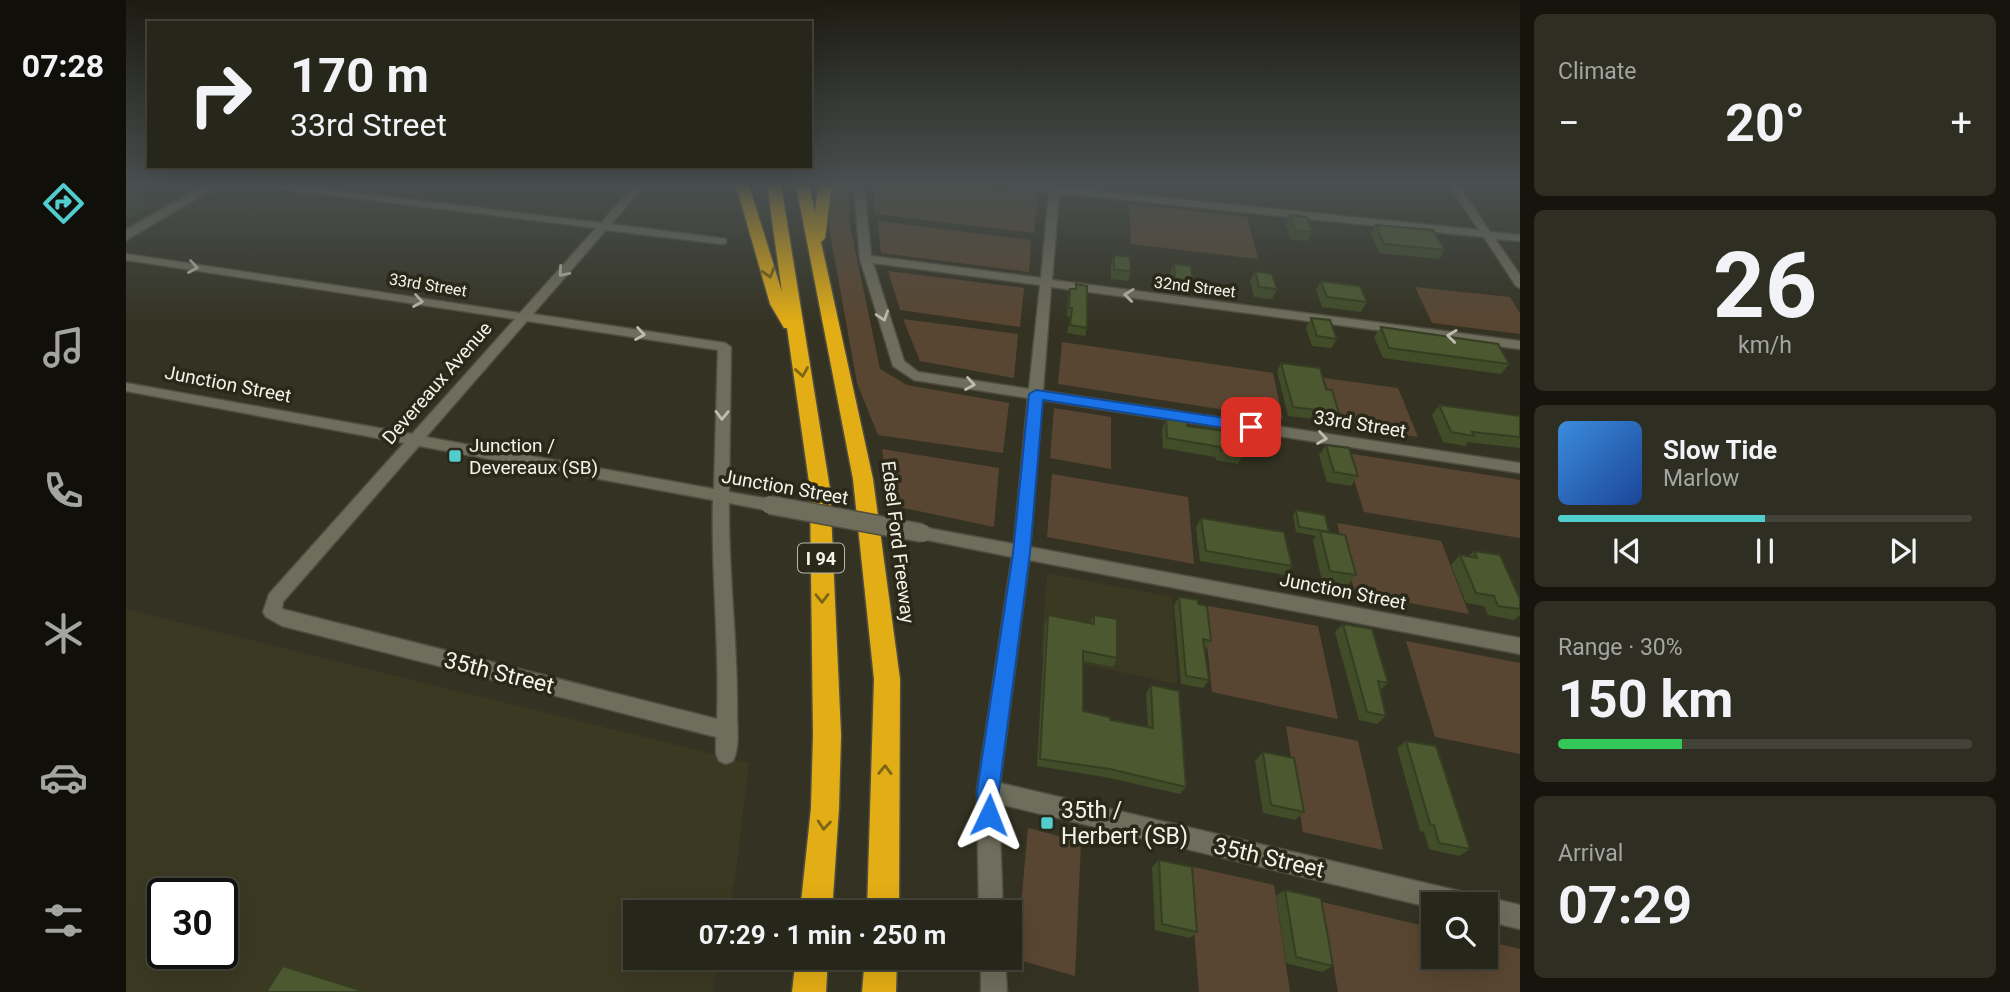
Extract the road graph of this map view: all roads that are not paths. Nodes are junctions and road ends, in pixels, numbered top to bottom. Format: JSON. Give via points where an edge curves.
{"nodes":[{"id":1,"x":599,"y":231,"type":"edge"},
{"id":2,"x":639,"y":231,"type":"edge"},
{"id":3,"x":756,"y":231,"type":"edge"},
{"id":4,"x":781,"y":231,"type":"edge"},
{"id":5,"x":812,"y":231,"type":"edge"},
{"id":6,"x":819,"y":231,"type":"edge"},
{"id":7,"x":863,"y":231,"type":"edge"},
{"id":8,"x":1051,"y":231,"type":"edge"},
{"id":9,"x":1455,"y":231,"type":"edge"},
{"id":10,"x":1486,"y":231,"type":"edge"},
{"id":11,"x":1488,"y":235,"type":"junction"},
{"id":12,"x":1520,"y":238,"type":"edge"},
{"id":13,"x":722,"y":241,"type":"dead end"},
{"id":14,"x":816,"y":251,"type":"junction"},
{"id":15,"x":126,"y":257,"type":"edge"},
{"id":16,"x":866,"y":259,"type":"junction"},
{"id":17,"x":1046,"y":284,"type":"junction"},
{"id":18,"x":1520,"y":284,"type":"edge"},
{"id":19,"x":524,"y":317,"type":"junction"},
{"id":20,"x":796,"y":334,"type":"junction"},
{"id":21,"x":1520,"y":345,"type":"edge"},
{"id":22,"x":126,"y":387,"type":"edge"},
{"id":23,"x":1036,"y":394,"type":"junction"},
{"id":24,"x":414,"y":440,"type":"junction"},
{"id":25,"x":1520,"y":468,"type":"edge"},
{"id":26,"x":722,"y":498,"type":"junction"},
{"id":27,"x":1021,"y":553,"type":"junction"},
{"id":28,"x":272,"y":612,"type":"joint"},
{"id":29,"x":1520,"y":646,"type":"edge"},
{"id":30,"x":728,"y":731,"type":"junction"},
{"id":31,"x":726,"y":754,"type":"dead end"},
{"id":32,"x":988,"y":791,"type":"junction"},
{"id":33,"x":1421,"y":894,"type":"edge"},
{"id":34,"x":817,"y":900,"type":"edge"},
{"id":35,"x":883,"y":900,"type":"edge"},
{"id":36,"x":991,"y":900,"type":"edge"},
{"id":37,"x":1498,"y":912,"type":"edge"},
{"id":38,"x":1520,"y":917,"type":"edge"},
{"id":39,"x":811,"y":970,"type":"edge"},
{"id":40,"x":880,"y":970,"type":"edge"},
{"id":41,"x":993,"y":970,"type":"edge"},
{"id":42,"x":809,"y":992,"type":"edge"},
{"id":43,"x":879,"y":992,"type":"edge"},
{"id":44,"x":993,"y":992,"type":"edge"}],
"edges":[{"from":1,"to":19,"type":"street","name":"Devereaux Avenue","one_way":true},
{"from":2,"to":13,"type":"street"},
{"from":3,"to":20,"type":"highway","one_way":true,"via":[[778,304]]},
{"from":4,"to":20,"type":"highway","number":"I 94"},
{"from":5,"to":14,"type":"highway","name":"Edsel Ford Freeway","number":"I 94"},
{"from":6,"to":14,"type":"highway"},
{"from":7,"to":16,"type":"street"},
{"from":8,"to":17,"type":"street"},
{"from":9,"to":11,"type":"street"},
{"from":10,"to":11,"type":"street"},
{"from":11,"to":12,"type":"street"},
{"from":11,"to":18,"type":"street"},
{"from":35,"to":14,"type":"highway","name":"Edsel Ford Freeway","number":"I 94","one_way":true,"via":[[887,679],[863,479]]},
{"from":15,"to":19,"type":"street","name":"33rd Street","one_way":true},
{"from":16,"to":17,"type":"street","name":"32nd Street"},
{"from":16,"to":23,"type":"street","name":"33rd Street","one_way":true,"via":[[898,363],[905,371]]},
{"from":21,"to":17,"type":"street","name":"32nd Street","one_way":true},
{"from":17,"to":23,"type":"street"},
{"from":19,"to":24,"type":"street","name":"Devereaux Avenue"},
{"from":19,"to":26,"type":"street","name":"33rd Street","one_way":true,"via":[[725,347]]},
{"from":20,"to":34,"type":"highway","number":"I 94","one_way":true,"via":[[820,489],[827,735]]},
{"from":22,"to":24,"type":"street","name":"Junction Street"},
{"from":23,"to":25,"type":"street","name":"33rd Street","one_way":true},
{"from":23,"to":27,"type":"street"},
{"from":24,"to":26,"type":"street","name":"Junction Street"},
{"from":24,"to":28,"type":"street","name":"Devereaux Avenue","via":[[275,599]]},
{"from":26,"to":27,"type":"street","name":"Junction Street","bridge":true},
{"from":26,"to":30,"type":"street"},
{"from":27,"to":29,"type":"street","name":"Junction Street"},
{"from":27,"to":32,"type":"street"},
{"from":28,"to":30,"type":"street","name":"35th Street"},
{"from":30,"to":31,"type":"street"},
{"from":32,"to":33,"type":"street","name":"35th Street"},
{"from":32,"to":36,"type":"street"},
{"from":37,"to":38,"type":"street"},
{"from":39,"to":42,"type":"highway"},
{"from":40,"to":43,"type":"highway"},
{"from":41,"to":44,"type":"street"}]}
